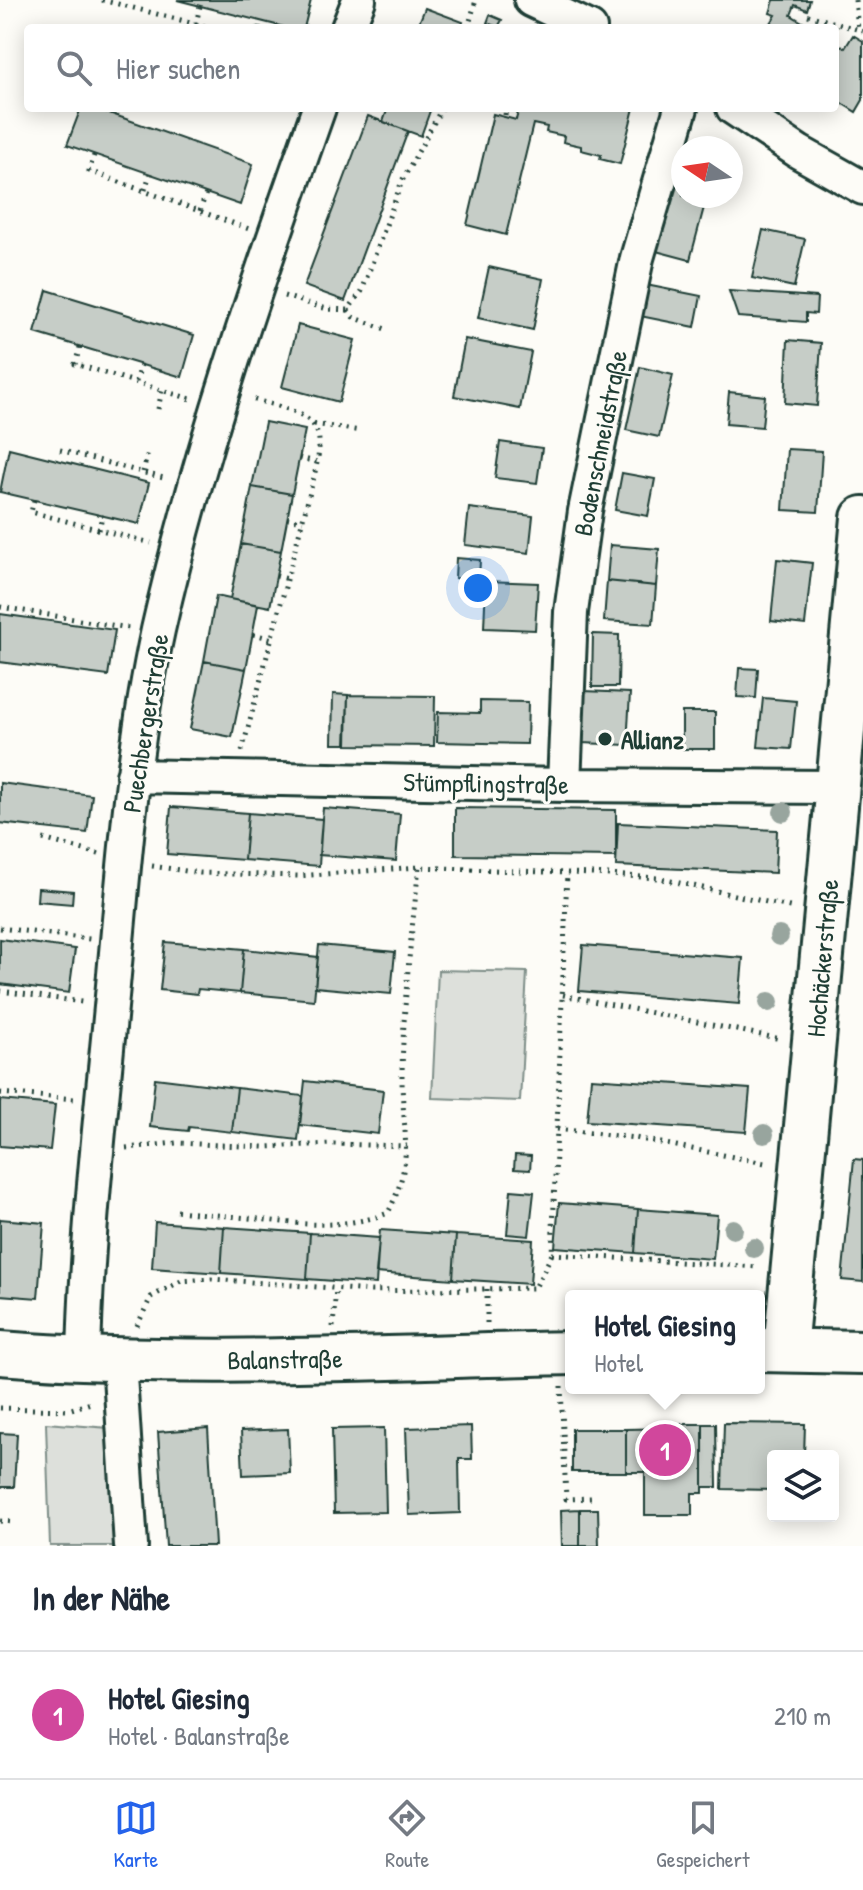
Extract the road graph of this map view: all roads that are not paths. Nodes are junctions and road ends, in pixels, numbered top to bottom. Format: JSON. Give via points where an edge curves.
{"nodes":[{"id":1,"x":359,"y":0,"type":"edge"},
{"id":2,"x":531,"y":0,"type":"edge"},
{"id":3,"x":350,"y":24,"type":"edge"},
{"id":4,"x":582,"y":24,"type":"edge"},
{"id":5,"x":318,"y":112,"type":"edge"},
{"id":6,"x":680,"y":112,"type":"edge"},
{"id":7,"x":739,"y":112,"type":"edge"},
{"id":8,"x":863,"y":188,"type":"edge"},
{"id":9,"x":863,"y":518,"type":"edge"},
{"id":10,"x":133,"y":776,"type":"junction"},
{"id":11,"x":564,"y":785,"type":"junction"},
{"id":12,"x":838,"y":787,"type":"junction"},
{"id":13,"x":772,"y":1350,"type":"edge"},
{"id":14,"x":863,"y":1352,"type":"edge"},
{"id":15,"x":0,"y":1353,"type":"edge"},
{"id":16,"x":115,"y":1361,"type":"junction"},
{"id":17,"x":565,"y":1368,"type":"edge"},
{"id":18,"x":131,"y":1546,"type":"edge"}],
"edges":[{"from":1,"to":3,"type":"street"},
{"from":2,"to":4,"type":"street"},
{"from":5,"to":10,"type":"street","name":"Puechbergerstraße","via":[[196,487],[158,633]]},
{"from":6,"to":11,"type":"street","name":"Bodenschneidstraße","via":[[637,258],[585,511],[571,612]]},
{"from":7,"to":8,"type":"street"},
{"from":9,"to":12,"type":"street","name":"Hochäckerstraße"},
{"from":10,"to":11,"type":"street","name":"Stümpflingstraße"},
{"from":10,"to":16,"type":"street","name":"Puechbergerstraße","via":[[97,1150]]},
{"from":11,"to":12,"type":"street","name":"Stümpflingstraße"},
{"from":12,"to":13,"type":"street","name":"Hochäckerstraße","via":[[802,1171]]},
{"from":13,"to":14,"type":"street"},
{"from":15,"to":16,"type":"street","name":"Balanstraße"},
{"from":16,"to":17,"type":"street","name":"Balanstraße"},
{"from":16,"to":18,"type":"street","name":"Puechbergerstraße"}]}
